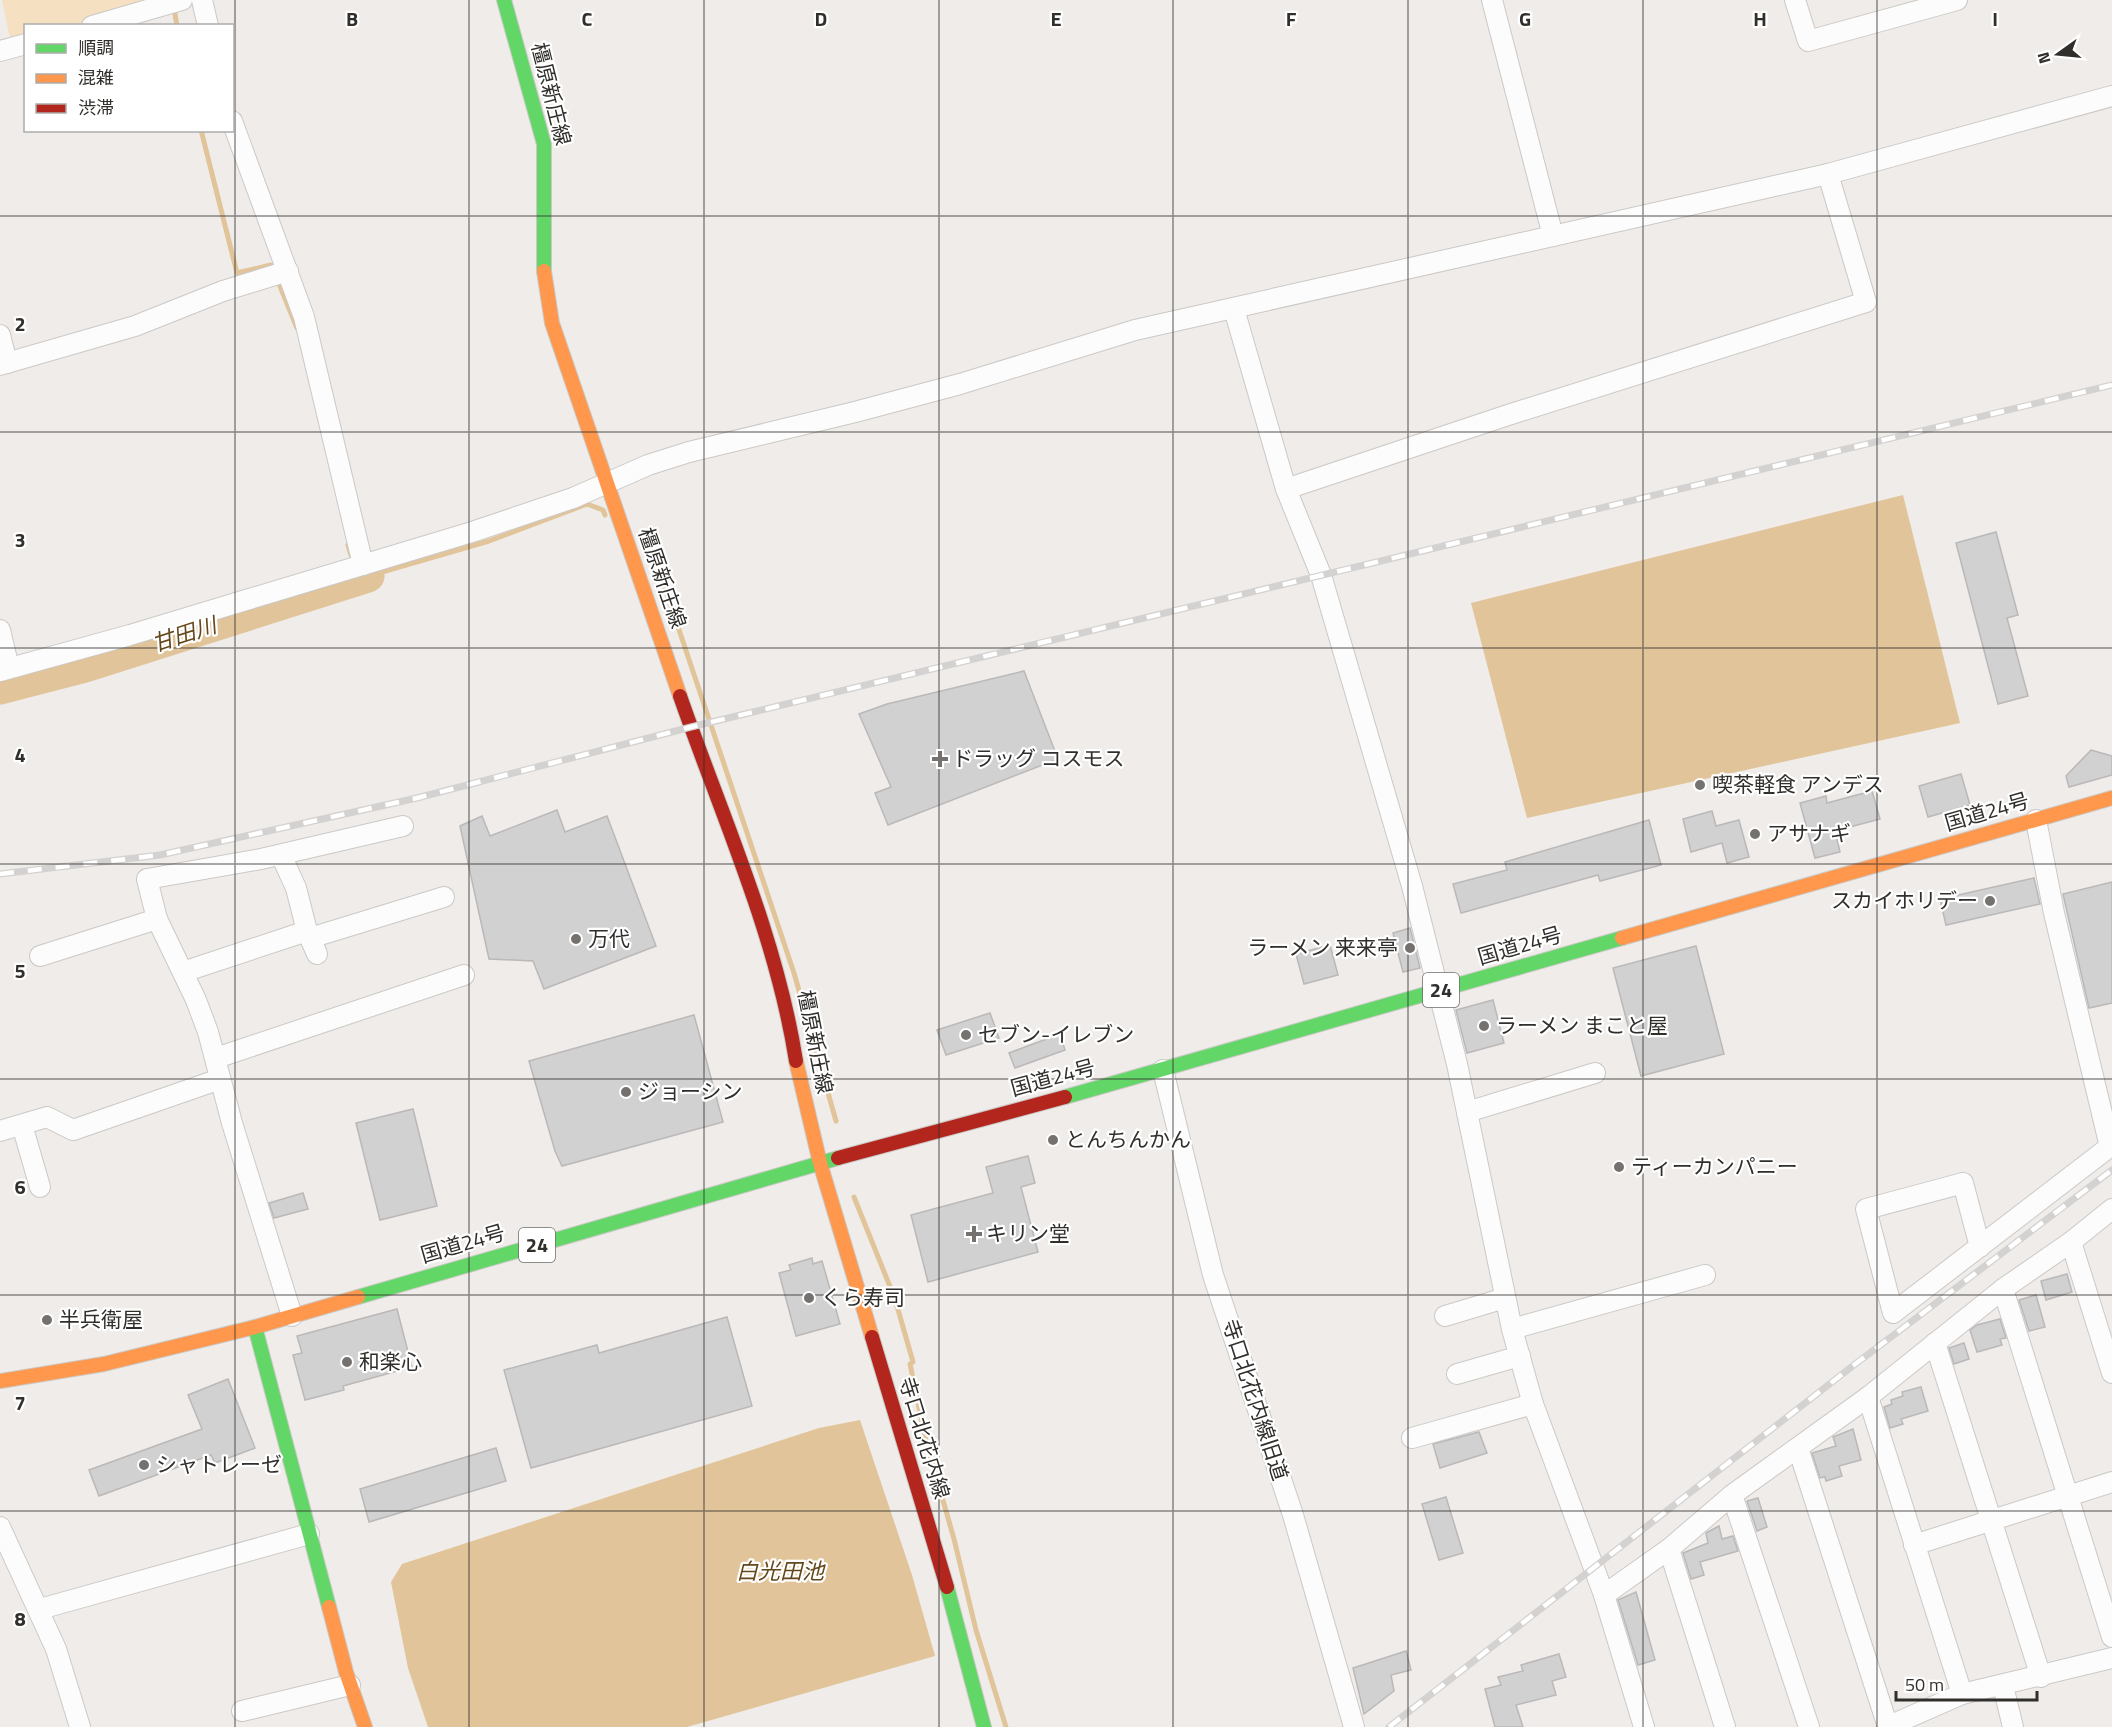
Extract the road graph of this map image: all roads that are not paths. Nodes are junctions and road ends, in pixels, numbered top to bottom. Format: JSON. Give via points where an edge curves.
{"nodes":[{"id":1,"x":202,"y":0,"type":"edge"},
{"id":2,"x":504,"y":0,"type":"edge"},
{"id":3,"x":1492,"y":0,"type":"edge"},
{"id":4,"x":1795,"y":0,"type":"edge"},
{"id":5,"x":1957,"y":0,"type":"edge"},
{"id":6,"x":175,"y":2,"type":"edge"},
{"id":7,"x":99,"y":24,"type":"edge"},
{"id":8,"x":208,"y":24,"type":"edge"},
{"id":9,"x":24,"y":45,"type":"edge"},
{"id":10,"x":0,"y":51,"type":"edge"},
{"id":11,"x":2112,"y":96,"type":"edge"},
{"id":12,"x":234,"y":126,"type":"edge"},
{"id":13,"x":1828,"y":174,"type":"junction"},
{"id":14,"x":1553,"y":236,"type":"junction"},
{"id":15,"x":288,"y":271,"type":"junction"},
{"id":16,"x":1234,"y":309,"type":"junction"},
{"id":17,"x":0,"y":335,"type":"edge"},
{"id":18,"x":4,"y":364,"type":"edge"},
{"id":19,"x":608,"y":484,"type":"junction"},
{"id":20,"x":1286,"y":489,"type":"junction"},
{"id":21,"x":363,"y":565,"type":"junction"},
{"id":22,"x":0,"y":630,"type":"edge"},
{"id":23,"x":5,"y":670,"type":"edge"},
{"id":24,"x":2112,"y":798,"type":"edge"},
{"id":25,"x":2036,"y":820,"type":"junction"},
{"id":26,"x":403,"y":826,"type":"dead end"},
{"id":27,"x":281,"y":855,"type":"junction"},
{"id":28,"x":444,"y":897,"type":"dead end"},
{"id":29,"x":157,"y":919,"type":"junction"},
{"id":30,"x":311,"y":941,"type":"junction"},
{"id":31,"x":39,"y":956,"type":"dead end"},
{"id":32,"x":183,"y":972,"type":"junction"},
{"id":33,"x":464,"y":975,"type":"dead end"},
{"id":34,"x":1439,"y":991,"type":"junction"},
{"id":35,"x":216,"y":1058,"type":"junction"},
{"id":36,"x":1163,"y":1070,"type":"junction"},
{"id":37,"x":1595,"y":1073,"type":"dead end"},
{"id":38,"x":220,"y":1079,"type":"junction"},
{"id":39,"x":1467,"y":1112,"type":"junction"},
{"id":40,"x":22,"y":1125,"type":"junction"},
{"id":41,"x":0,"y":1131,"type":"edge"},
{"id":42,"x":2111,"y":1146,"type":"edge"},
{"id":43,"x":820,"y":1163,"type":"junction"},
{"id":44,"x":40,"y":1187,"type":"dead end"},
{"id":45,"x":2112,"y":1209,"type":"edge"},
{"id":46,"x":2071,"y":1242,"type":"junction"},
{"id":47,"x":1980,"y":1247,"type":"junction"},
{"id":48,"x":1705,"y":1275,"type":"dead end"},
{"id":49,"x":2002,"y":1289,"type":"junction"},
{"id":50,"x":1505,"y":1298,"type":"junction"},
{"id":51,"x":292,"y":1316,"type":"junction"},
{"id":52,"x":1445,"y":1316,"type":"dead end"},
{"id":53,"x":255,"y":1327,"type":"junction"},
{"id":54,"x":1512,"y":1329,"type":"junction"},
{"id":55,"x":1935,"y":1343,"type":"junction"},
{"id":56,"x":1520,"y":1356,"type":"junction"},
{"id":57,"x":2112,"y":1373,"type":"edge"},
{"id":58,"x":1457,"y":1374,"type":"dead end"},
{"id":59,"x":0,"y":1381,"type":"edge"},
{"id":60,"x":1868,"y":1397,"type":"junction"},
{"id":61,"x":1533,"y":1404,"type":"junction"},
{"id":62,"x":1412,"y":1438,"type":"dead end"},
{"id":63,"x":1798,"y":1448,"type":"junction"},
{"id":64,"x":2112,"y":1482,"type":"edge"},
{"id":65,"x":1732,"y":1496,"type":"junction"},
{"id":66,"x":2068,"y":1496,"type":"junction"},
{"id":67,"x":1992,"y":1520,"type":"junction"},
{"id":68,"x":0,"y":1527,"type":"edge"},
{"id":69,"x":309,"y":1534,"type":"junction"},
{"id":70,"x":1914,"y":1545,"type":"junction"},
{"id":71,"x":1668,"y":1550,"type":"junction"},
{"id":72,"x":5,"y":1556,"type":"edge"},
{"id":73,"x":1604,"y":1595,"type":"junction"},
{"id":74,"x":40,"y":1609,"type":"junction"},
{"id":75,"x":2112,"y":1637,"type":"edge"},
{"id":76,"x":2112,"y":1658,"type":"edge"},
{"id":77,"x":2041,"y":1677,"type":"junction"},
{"id":78,"x":350,"y":1685,"type":"junction"},
{"id":79,"x":2003,"y":1686,"type":"junction"},
{"id":80,"x":1962,"y":1694,"type":"junction"},
{"id":81,"x":242,"y":1711,"type":"dead end"},
{"id":82,"x":1639,"y":1726,"type":"edge"},
{"id":83,"x":80,"y":1727,"type":"edge"},
{"id":84,"x":365,"y":1727,"type":"edge"},
{"id":85,"x":984,"y":1727,"type":"edge"},
{"id":86,"x":1354,"y":1727,"type":"edge"},
{"id":87,"x":1725,"y":1727,"type":"edge"},
{"id":88,"x":1809,"y":1727,"type":"edge"},
{"id":89,"x":1887,"y":1727,"type":"edge"},
{"id":90,"x":2013,"y":1727,"type":"edge"}],
"edges":[{"from":1,"to":8,"type":"street"},
{"from":2,"to":19,"type":"main road","name":"橿原新庄線","via":[[544,144],[546,295],[561,352]]},
{"from":3,"to":14,"type":"street"},
{"from":4,"to":5,"type":"street","via":[[1808,41]]},
{"from":6,"to":7,"type":"street"},
{"from":9,"to":10,"type":"street"},
{"from":11,"to":13,"type":"street"},
{"from":12,"to":15,"type":"street"},
{"from":13,"to":14,"type":"street"},
{"from":13,"to":20,"type":"street","via":[[1866,302]]},
{"from":14,"to":16,"type":"street"},
{"from":15,"to":18,"type":"street","via":[[135,326]]},
{"from":15,"to":21,"type":"street","via":[[304,317]]},
{"from":16,"to":19,"type":"street","via":[[1135,330],[960,384],[689,452]]},
{"from":16,"to":20,"type":"street"},
{"from":17,"to":18,"type":"street"},
{"from":19,"to":21,"type":"street","via":[[540,510]]},
{"from":19,"to":43,"type":"main road","name":"橿原新庄線","via":[[772,950]]},
{"from":20,"to":34,"type":"street","via":[[1321,575]]},
{"from":21,"to":23,"type":"street"},
{"from":22,"to":23,"type":"street"},
{"from":24,"to":25,"type":"main road","name":"国道24号","number":"24"},
{"from":25,"to":34,"type":"main road","name":"国道24号","number":"24"},
{"from":25,"to":42,"type":"street","via":[[2054,913]]},
{"from":26,"to":27,"type":"street"},
{"from":27,"to":29,"type":"street","via":[[147,879]]},
{"from":27,"to":30,"type":"street","via":[[296,888]]},
{"from":28,"to":30,"type":"street"},
{"from":29,"to":31,"type":"street"},
{"from":29,"to":32,"type":"street"},
{"from":30,"to":32,"type":"street"},
{"from":32,"to":35,"type":"street"},
{"from":33,"to":35,"type":"street"},
{"from":34,"to":36,"type":"main road","name":"国道24号","number":"24"},
{"from":34,"to":39,"type":"street"},
{"from":35,"to":38,"type":"street"},
{"from":36,"to":43,"type":"main road","name":"国道24号","number":"24"},
{"from":36,"to":86,"type":"street","name":"寺口北花内線旧道","via":[[1213,1275],[1293,1515]]},
{"from":37,"to":39,"type":"street"},
{"from":38,"to":40,"type":"street","via":[[73,1130],[47,1117]]},
{"from":38,"to":51,"type":"street"},
{"from":39,"to":50,"type":"street"},
{"from":40,"to":41,"type":"street"},
{"from":40,"to":44,"type":"street"},
{"from":42,"to":47,"type":"street"},
{"from":43,"to":51,"type":"main road","name":"国道24号","number":"24"},
{"from":43,"to":85,"type":"main road","name":"寺口北花内線","via":[[957,1622]]},
{"from":45,"to":46,"type":"street"},
{"from":46,"to":49,"type":"street"},
{"from":46,"to":57,"type":"street"},
{"from":47,"to":47,"type":"street","via":[[1893,1313],[1866,1209],[1963,1183]]},
{"from":48,"to":54,"type":"street"},
{"from":49,"to":55,"type":"street"},
{"from":49,"to":66,"type":"street"},
{"from":50,"to":52,"type":"street"},
{"from":50,"to":54,"type":"street"},
{"from":51,"to":53,"type":"main road","name":"国道24号","number":"24"},
{"from":53,"to":59,"type":"main road","name":"国道24号","number":"24","via":[[104,1364]]},
{"from":53,"to":69,"type":"main road"},
{"from":54,"to":56,"type":"street"},
{"from":55,"to":60,"type":"street"},
{"from":55,"to":67,"type":"street"},
{"from":56,"to":58,"type":"street"},
{"from":56,"to":61,"type":"street"},
{"from":60,"to":63,"type":"street"},
{"from":60,"to":70,"type":"street"},
{"from":61,"to":62,"type":"street"},
{"from":61,"to":73,"type":"street"},
{"from":63,"to":65,"type":"street"},
{"from":63,"to":89,"type":"street"},
{"from":64,"to":66,"type":"street"},
{"from":65,"to":71,"type":"street"},
{"from":65,"to":88,"type":"street"},
{"from":66,"to":67,"type":"street"},
{"from":66,"to":75,"type":"street"},
{"from":67,"to":70,"type":"street"},
{"from":67,"to":77,"type":"street"},
{"from":68,"to":72,"type":"street"},
{"from":69,"to":74,"type":"street"},
{"from":69,"to":78,"type":"main road"},
{"from":70,"to":80,"type":"street"},
{"from":71,"to":73,"type":"street"},
{"from":71,"to":87,"type":"street"},
{"from":72,"to":74,"type":"street"},
{"from":73,"to":82,"type":"street"},
{"from":74,"to":83,"type":"street"},
{"from":76,"to":77,"type":"street"},
{"from":77,"to":79,"type":"street"},
{"from":78,"to":81,"type":"street"},
{"from":78,"to":84,"type":"main road"},
{"from":79,"to":80,"type":"street"},
{"from":79,"to":90,"type":"street"},
{"from":80,"to":89,"type":"street"}]}
